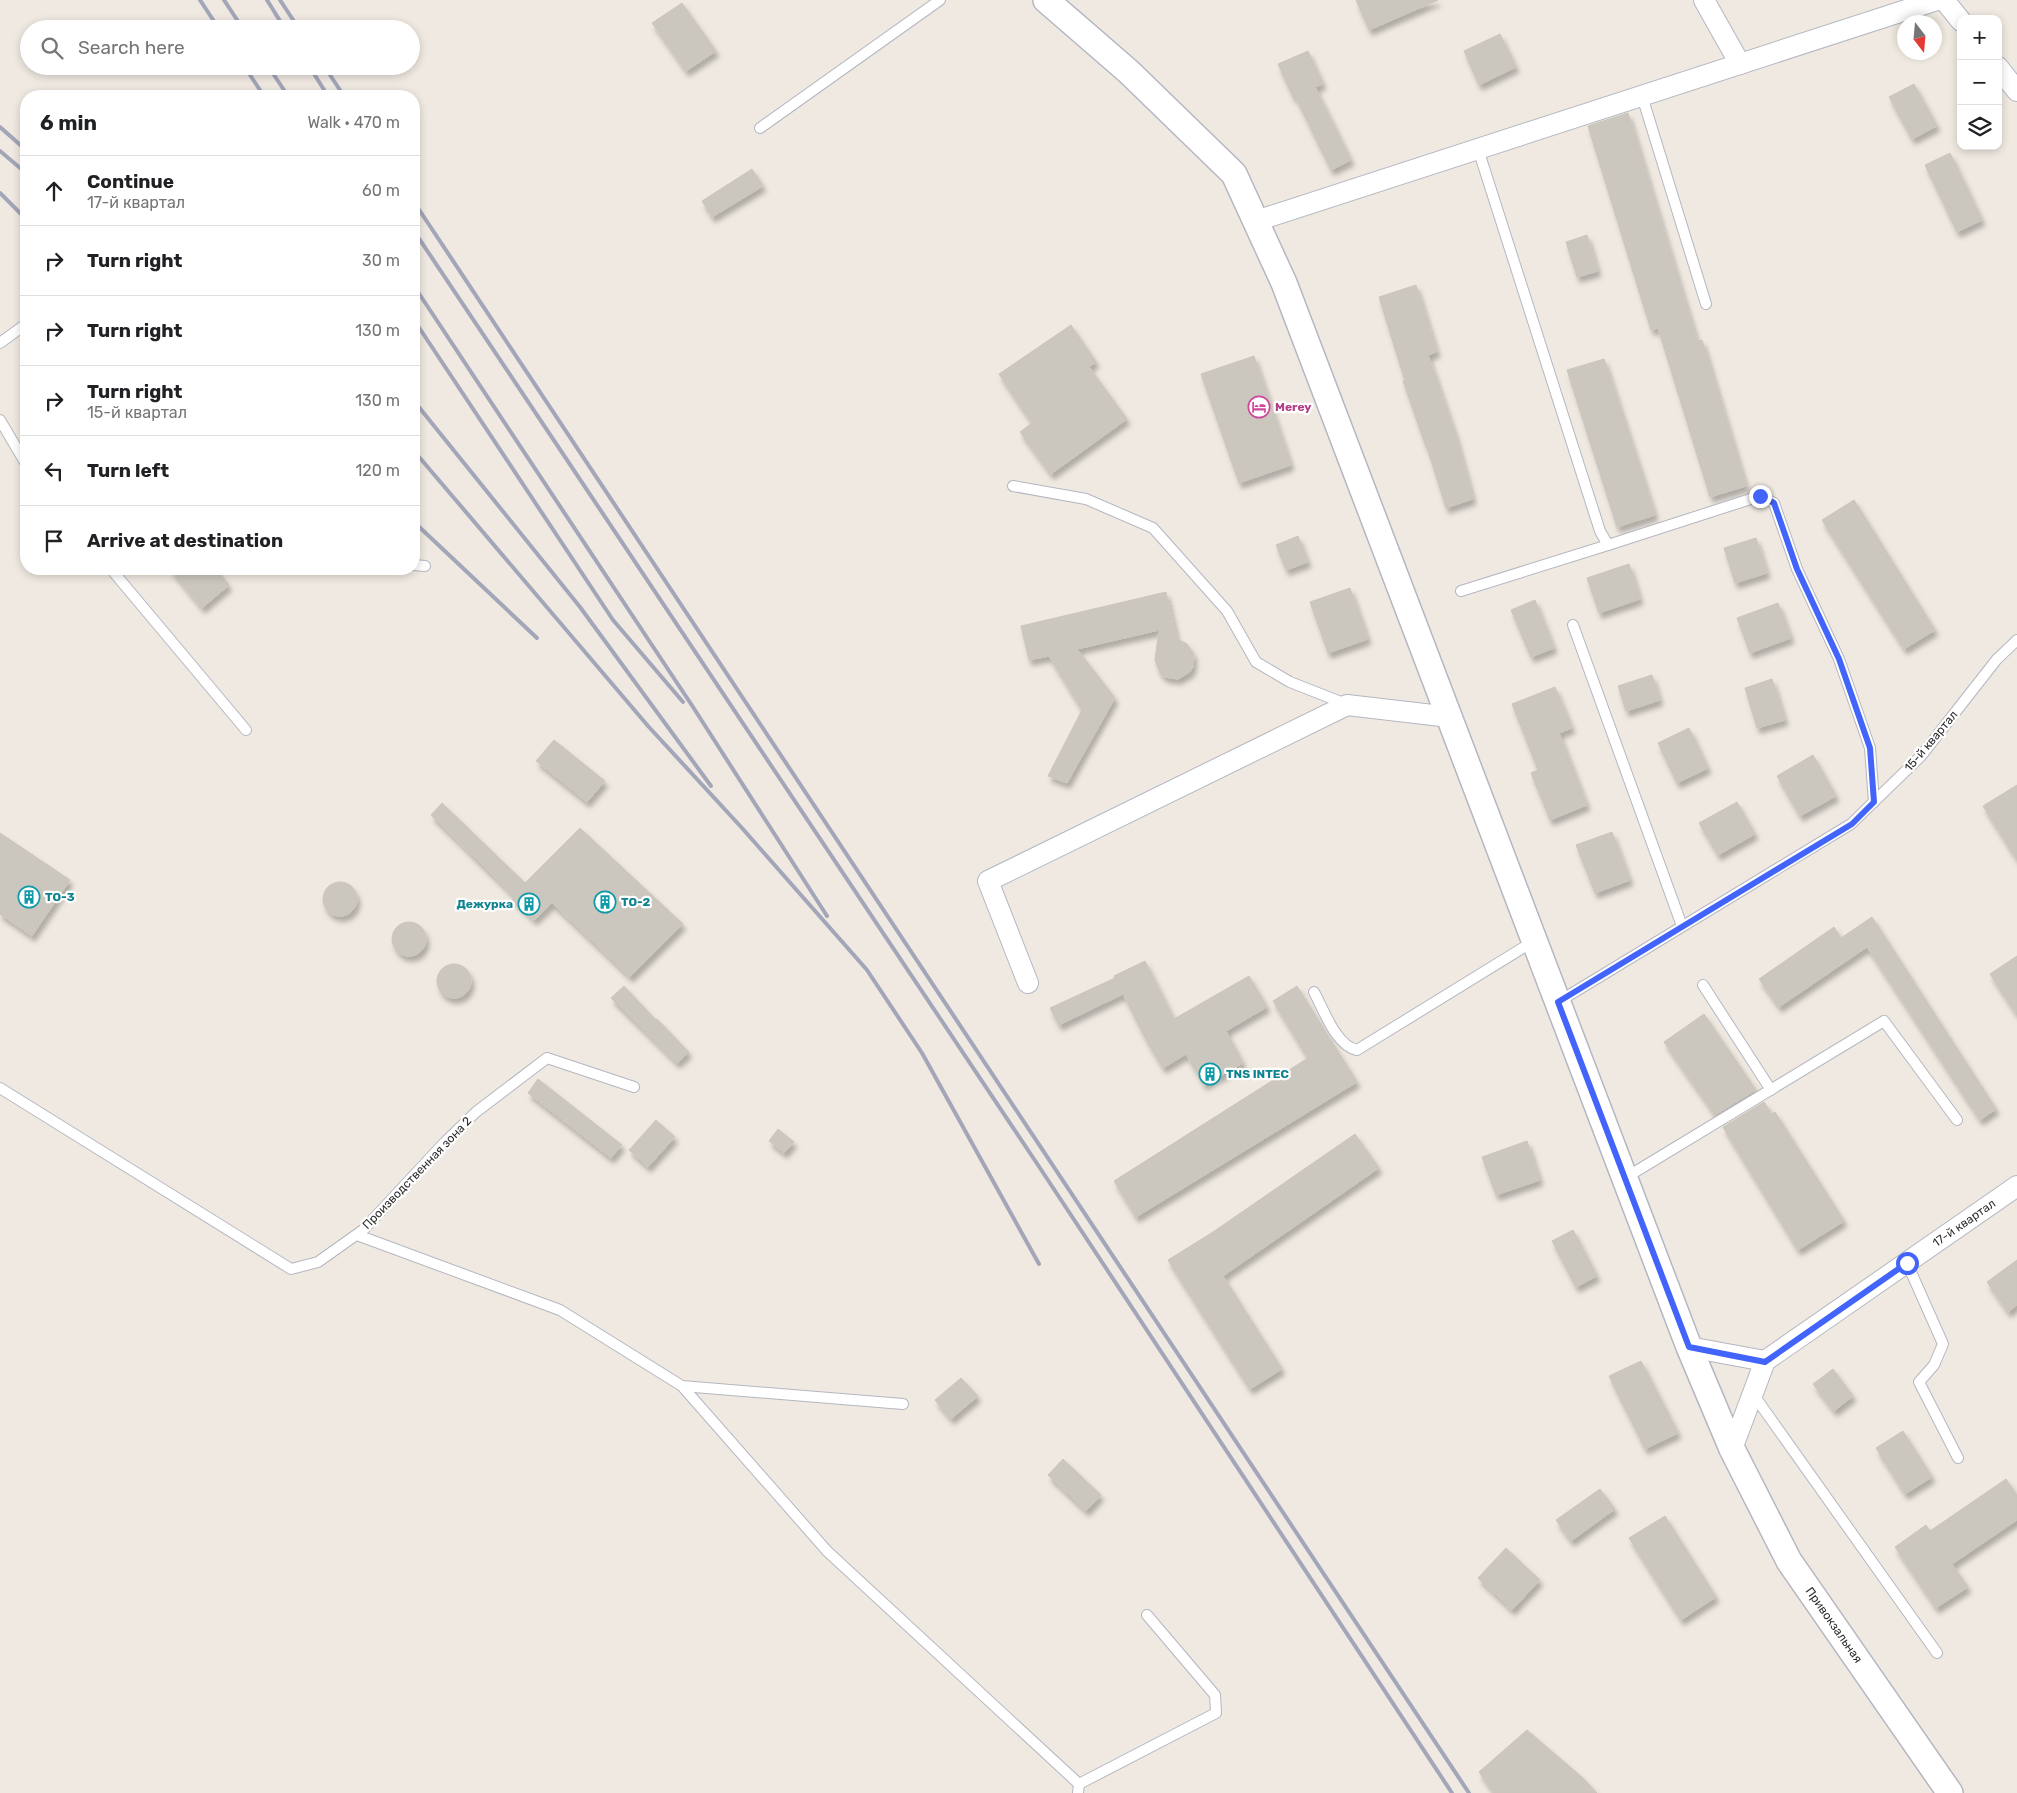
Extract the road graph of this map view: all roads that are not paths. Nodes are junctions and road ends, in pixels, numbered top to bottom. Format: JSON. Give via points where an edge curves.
{"nodes":[{"id":1,"x":940,"y":0,"type":"edge"},
{"id":2,"x":1046,"y":0,"type":"edge"},
{"id":3,"x":1704,"y":0,"type":"edge"},
{"id":4,"x":1937,"y":0,"type":"edge"},
{"id":5,"x":1944,"y":0,"type":"edge"},
{"id":6,"x":1887,"y":8,"type":"edge"},
{"id":7,"x":1957,"y":16,"type":"edge"},
{"id":8,"x":1740,"y":64,"type":"junction"},
{"id":9,"x":2002,"y":72,"type":"edge"},
{"id":10,"x":2017,"y":90,"type":"edge"},
{"id":11,"x":1642,"y":96,"type":"junction"},
{"id":12,"x":760,"y":128,"type":"dead end"},
{"id":13,"x":1478,"y":149,"type":"junction"},
{"id":14,"x":1256,"y":222,"type":"junction"},
{"id":15,"x":1706,"y":304,"type":"dead end"},
{"id":16,"x":20,"y":328,"type":"edge"},
{"id":17,"x":0,"y":343,"type":"edge"},
{"id":18,"x":0,"y":420,"type":"edge"},
{"id":19,"x":20,"y":454,"type":"edge"},
{"id":20,"x":1013,"y":486,"type":"dead end"},
{"id":21,"x":1608,"y":544,"type":"junction"},
{"id":22,"x":420,"y":566,"type":"edge"},
{"id":23,"x":425,"y":566,"type":"dead end"},
{"id":24,"x":116,"y":575,"type":"edge"},
{"id":25,"x":1461,"y":591,"type":"dead end"},
{"id":26,"x":1573,"y":625,"type":"dead end"},
{"id":27,"x":2017,"y":640,"type":"edge"},
{"id":28,"x":1347,"y":705,"type":"junction"},
{"id":29,"x":1450,"y":717,"type":"junction"},
{"id":30,"x":246,"y":730,"type":"dead end"},
{"id":31,"x":1874,"y":802,"type":"junction"},
{"id":32,"x":1682,"y":926,"type":"junction"},
{"id":33,"x":1535,"y":940,"type":"junction"},
{"id":34,"x":1028,"y":983,"type":"dead end"},
{"id":35,"x":1703,"y":985,"type":"dead end"},
{"id":36,"x":1314,"y":992,"type":"dead end"},
{"id":37,"x":1558,"y":1002,"type":"junction"},
{"id":38,"x":634,"y":1087,"type":"dead end"},
{"id":39,"x":0,"y":1088,"type":"edge"},
{"id":40,"x":1770,"y":1090,"type":"junction"},
{"id":41,"x":1957,"y":1120,"type":"dead end"},
{"id":42,"x":1625,"y":1178,"type":"junction"},
{"id":43,"x":2017,"y":1186,"type":"edge"},
{"id":44,"x":357,"y":1235,"type":"junction"},
{"id":45,"x":1907,"y":1263,"type":"junction"},
{"id":46,"x":1689,"y":1347,"type":"junction"},
{"id":47,"x":1765,"y":1362,"type":"junction"},
{"id":48,"x":682,"y":1386,"type":"junction"},
{"id":49,"x":1753,"y":1394,"type":"junction"},
{"id":50,"x":903,"y":1404,"type":"dead end"},
{"id":51,"x":1732,"y":1449,"type":"junction"},
{"id":52,"x":1958,"y":1458,"type":"dead end"},
{"id":53,"x":1147,"y":1616,"type":"dead end"},
{"id":54,"x":1936,"y":1653,"type":"dead end"},
{"id":55,"x":1078,"y":1788,"type":"edge"},
{"id":56,"x":1950,"y":1793,"type":"edge"}],
"edges":[{"from":1,"to":12,"type":"lane"},
{"from":2,"to":14,"type":"street","name":"Привокзальная","via":[[1129,72],[1234,174]]},
{"from":3,"to":8,"type":"street"},
{"from":4,"to":6,"type":"street"},
{"from":5,"to":7,"type":"street"},
{"from":6,"to":8,"type":"street"},
{"from":8,"to":11,"type":"street"},
{"from":9,"to":10,"type":"street"},
{"from":11,"to":13,"type":"street"},
{"from":11,"to":15,"type":"lane"},
{"from":13,"to":14,"type":"street"},
{"from":13,"to":21,"type":"lane","via":[[1600,530]]},
{"from":14,"to":29,"type":"street","name":"Привокзальная","via":[[1284,283]]},
{"from":16,"to":17,"type":"lane"},
{"from":18,"to":19,"type":"lane"},
{"from":20,"to":28,"type":"lane","via":[[1086,499],[1153,528],[1227,611],[1256,662],[1290,682]]},
{"from":21,"to":25,"type":"lane"},
{"from":21,"to":31,"type":"lane","via":[[1760,496],[1774,503],[1797,569],[1839,659],[1870,748]]},
{"from":22,"to":23,"type":"lane"},
{"from":24,"to":30,"type":"lane"},
{"from":26,"to":32,"type":"lane"},
{"from":27,"to":31,"type":"lane","name":"15-й квартал","via":[[1997,659],[1921,756]]},
{"from":28,"to":29,"type":"street"},
{"from":28,"to":34,"type":"street","via":[[988,881]]},
{"from":29,"to":33,"type":"street","name":"Привокзальная"},
{"from":31,"to":32,"type":"lane","name":"15-й квартал","via":[[1852,824]]},
{"from":32,"to":37,"type":"lane","name":"15-й квартал"},
{"from":33,"to":36,"type":"lane","via":[[1357,1050],[1348,1048],[1340,1040]]},
{"from":33,"to":37,"type":"street","name":"Привокзальная"},
{"from":35,"to":40,"type":"lane"},
{"from":37,"to":42,"type":"street","name":"Привокзальная"},
{"from":38,"to":44,"type":"lane","name":"Производственная зона 2","via":[[547,1058],[476,1112]]},
{"from":39,"to":44,"type":"lane","name":"Производственная зона 2","via":[[291,1269],[318,1262]]},
{"from":40,"to":41,"type":"lane","via":[[1884,1021]]},
{"from":40,"to":42,"type":"lane"},
{"from":42,"to":46,"type":"street","name":"Привокзальная"},
{"from":43,"to":45,"type":"street","name":"17-й квартал"},
{"from":44,"to":48,"type":"lane","via":[[560,1310]]},
{"from":45,"to":47,"type":"street","name":"17-й квартал"},
{"from":45,"to":52,"type":"lane","via":[[1943,1344],[1934,1365],[1919,1382]]},
{"from":46,"to":47,"type":"street"},
{"from":46,"to":51,"type":"street","name":"Привокзальная"},
{"from":47,"to":49,"type":"street"},
{"from":48,"to":50,"type":"lane"},
{"from":48,"to":55,"type":"lane","via":[[827,1552]]},
{"from":49,"to":51,"type":"street"},
{"from":49,"to":54,"type":"lane"},
{"from":51,"to":56,"type":"street","name":"Привокзальная","via":[[1789,1561]]},
{"from":53,"to":55,"type":"lane","via":[[1215,1695],[1216,1713]]}]}
